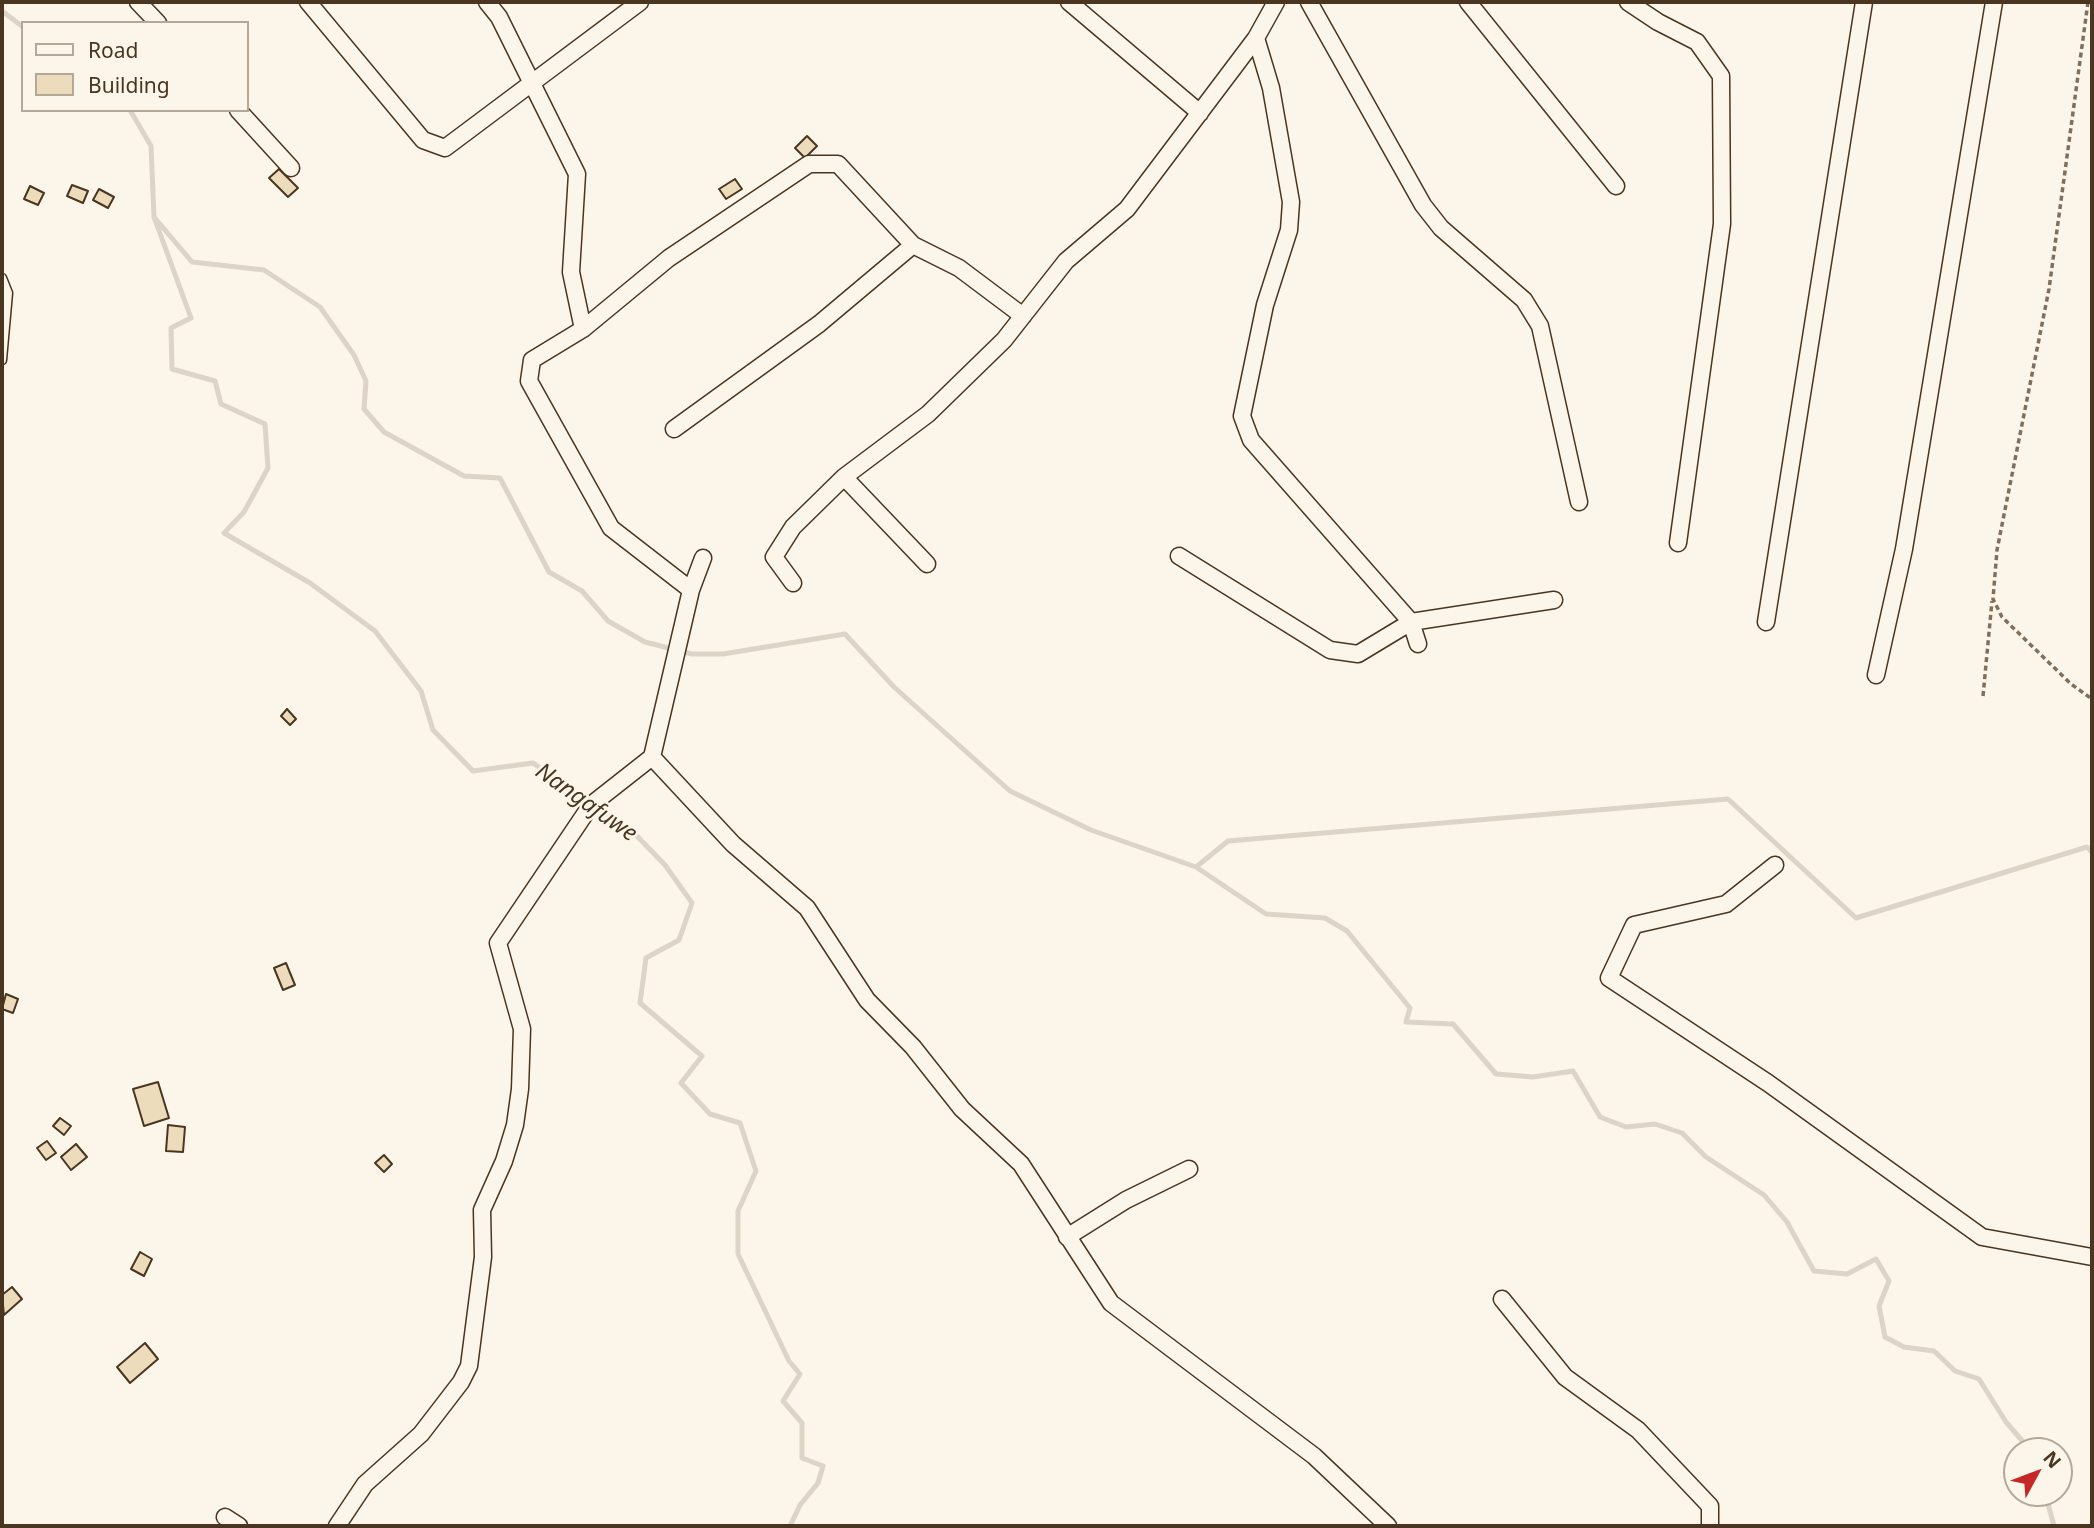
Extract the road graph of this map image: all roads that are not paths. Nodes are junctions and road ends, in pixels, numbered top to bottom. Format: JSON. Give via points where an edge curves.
{"nodes":[{"id":1,"x":138,"y":2,"type":"edge"},
{"id":2,"x":308,"y":2,"type":"edge"},
{"id":3,"x":487,"y":2,"type":"edge"},
{"id":4,"x":640,"y":2,"type":"edge"},
{"id":5,"x":1069,"y":2,"type":"edge"},
{"id":6,"x":1276,"y":2,"type":"edge"},
{"id":7,"x":1309,"y":2,"type":"edge"},
{"id":8,"x":1468,"y":2,"type":"edge"},
{"id":9,"x":1628,"y":2,"type":"edge"},
{"id":10,"x":1864,"y":2,"type":"edge"},
{"id":11,"x":1994,"y":2,"type":"edge"},
{"id":12,"x":156,"y":21,"type":"edge"},
{"id":13,"x":1256,"y":38,"type":"junction"},
{"id":14,"x":532,"y":84,"type":"junction"},
{"id":15,"x":240,"y":112,"type":"edge"},
{"id":16,"x":1200,"y":113,"type":"junction"},
{"id":17,"x":291,"y":168,"type":"dead end"},
{"id":18,"x":1616,"y":186,"type":"dead end"},
{"id":19,"x":913,"y":245,"type":"junction"},
{"id":20,"x":2,"y":278,"type":"edge"},
{"id":21,"x":1023,"y":316,"type":"junction"},
{"id":22,"x":583,"y":329,"type":"junction"},
{"id":23,"x":2,"y":360,"type":"edge"},
{"id":24,"x":674,"y":429,"type":"dead end"},
{"id":25,"x":844,"y":477,"type":"junction"},
{"id":26,"x":1579,"y":502,"type":"dead end"},
{"id":27,"x":1678,"y":543,"type":"dead end"},
{"id":28,"x":1179,"y":556,"type":"dead end"},
{"id":29,"x":703,"y":558,"type":"dead end"},
{"id":30,"x":927,"y":564,"type":"dead end"},
{"id":31,"x":793,"y":583,"type":"dead end"},
{"id":32,"x":691,"y":590,"type":"junction"},
{"id":33,"x":1554,"y":600,"type":"dead end"},
{"id":34,"x":1411,"y":622,"type":"junction"},
{"id":35,"x":1766,"y":622,"type":"dead end"},
{"id":36,"x":1418,"y":644,"type":"dead end"},
{"id":37,"x":1876,"y":676,"type":"dead end"},
{"id":38,"x":652,"y":757,"type":"junction"},
{"id":39,"x":1775,"y":865,"type":"dead end"},
{"id":40,"x":1189,"y":1169,"type":"dead end"},
{"id":41,"x":1067,"y":1237,"type":"junction"},
{"id":42,"x":2092,"y":1257,"type":"edge"},
{"id":43,"x":1502,"y":1299,"type":"dead end"},
{"id":44,"x":337,"y":1526,"type":"edge"},
{"id":45,"x":1388,"y":1526,"type":"edge"},
{"id":46,"x":1710,"y":1526,"type":"edge"}],
"edges":[{"from":1,"to":12,"type":"street"},
{"from":2,"to":14,"type":"street","via":[[423,140],[445,148]]},
{"from":3,"to":14,"type":"street"},
{"from":4,"to":14,"type":"street"},
{"from":5,"to":16,"type":"street"},
{"from":6,"to":13,"type":"street"},
{"from":7,"to":26,"type":"street","via":[[1423,205],[1441,228],[1524,300],[1540,326]]},
{"from":8,"to":18,"type":"street"},
{"from":9,"to":27,"type":"street","via":[[1697,41],[1721,76],[1722,224]]},
{"from":10,"to":35,"type":"street"},
{"from":11,"to":37,"type":"street","via":[[1904,549]]},
{"from":13,"to":16,"type":"street"},
{"from":13,"to":34,"type":"street","via":[[1271,88],[1290,202],[1289,230],[1265,304],[1242,416],[1251,440]]},
{"from":14,"to":22,"type":"street","via":[[576,174],[571,272]]},
{"from":15,"to":17,"type":"street"},
{"from":16,"to":21,"type":"street","via":[[1128,209],[1066,261]]},
{"from":19,"to":21,"type":"street","via":[[959,268]]},
{"from":19,"to":22,"type":"street","via":[[838,164],[809,164],[670,258]]},
{"from":19,"to":24,"type":"street","via":[[819,324]]},
{"from":20,"to":23,"type":"lane","via":[[8,293]]},
{"from":21,"to":25,"type":"street","via":[[928,414]]},
{"from":22,"to":32,"type":"street","via":[[532,360],[529,381],[611,528]]},
{"from":25,"to":30,"type":"street"},
{"from":25,"to":31,"type":"street","via":[[793,527],[774,557]]},
{"from":28,"to":34,"type":"street","via":[[1330,650],[1358,654]]},
{"from":29,"to":32,"type":"street"},
{"from":32,"to":38,"type":"street"},
{"from":33,"to":34,"type":"street"},
{"from":34,"to":36,"type":"street"},
{"from":38,"to":41,"type":"street","via":[[733,844],[807,908],[867,1000],[914,1047],[962,1109],[1021,1164]]},
{"from":38,"to":44,"type":"street","via":[[590,805],[498,943],[522,1029],[520,1089],[504,1161],[482,1210],[483,1257],[469,1366],[421,1434],[365,1483]]},
{"from":39,"to":42,"type":"street","via":[[1726,904],[1634,925],[1609,978],[1768,1083],[1982,1237]]},
{"from":40,"to":41,"type":"street","via":[[1126,1200]]},
{"from":41,"to":45,"type":"street","via":[[1111,1303],[1314,1456]]},
{"from":43,"to":46,"type":"street","via":[[1565,1377],[1638,1430],[1710,1506]]}]}
